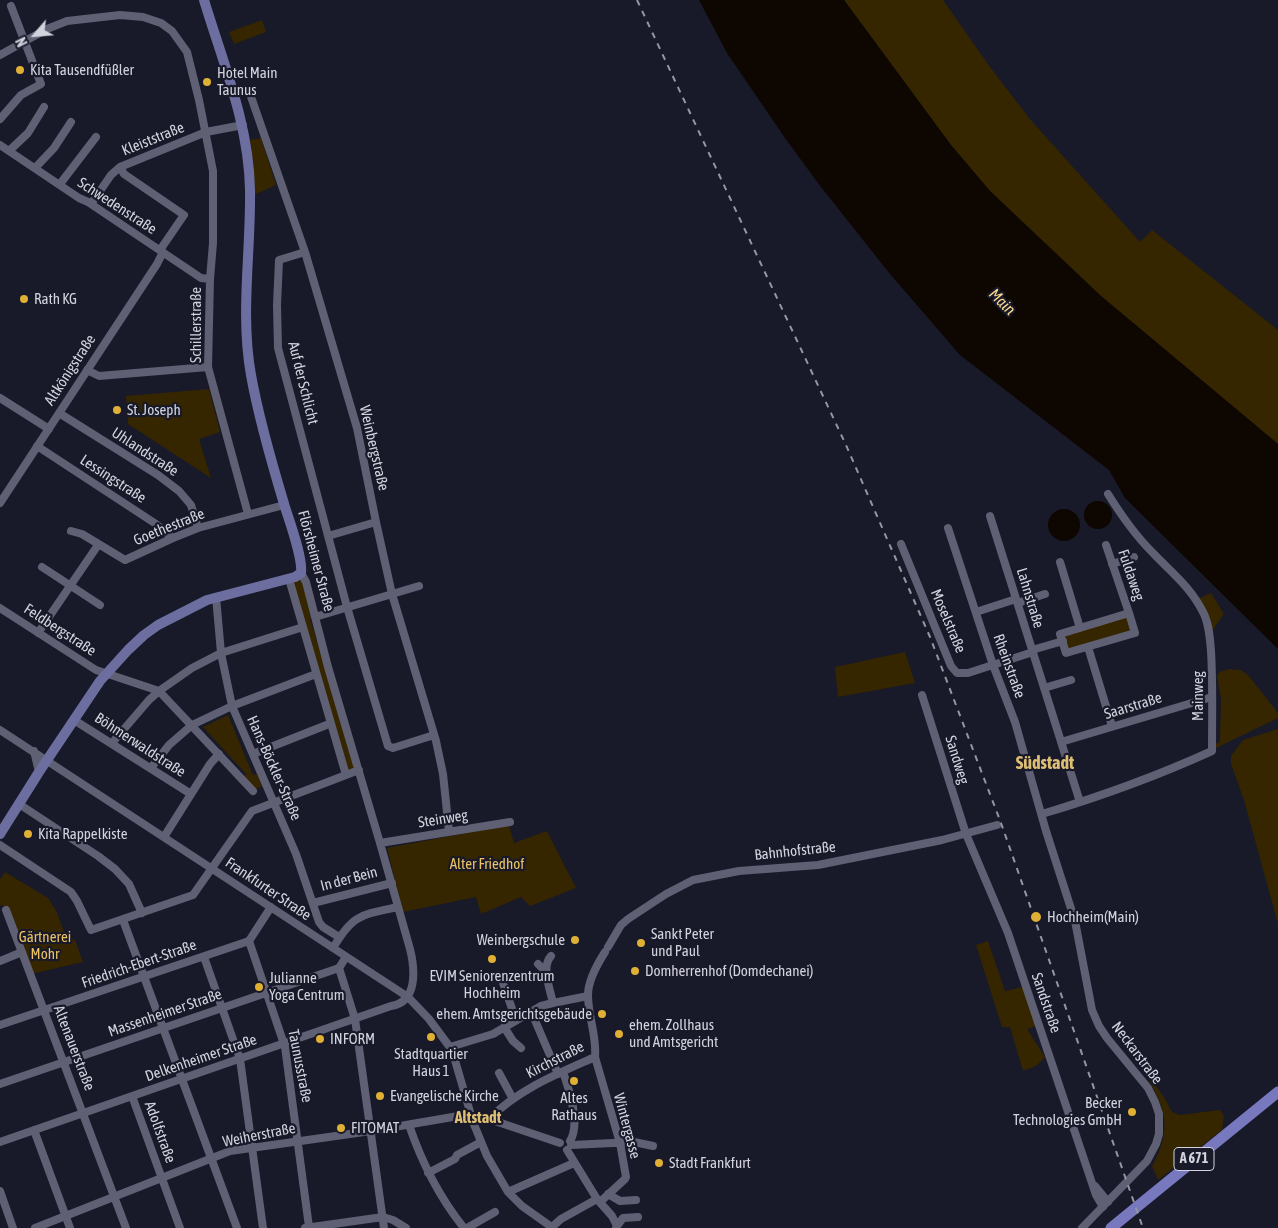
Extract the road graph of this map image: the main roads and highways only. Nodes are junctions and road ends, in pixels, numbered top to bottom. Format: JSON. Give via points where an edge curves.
{"nodes":[{"id":1,"x":204,"y":0,"type":"edge"},
{"id":2,"x":0,"y":834,"type":"edge"},
{"id":3,"x":1278,"y":1092,"type":"edge"},
{"id":4,"x":1278,"y":1102,"type":"edge"},
{"id":5,"x":1112,"y":1228,"type":"edge"},
{"id":6,"x":1123,"y":1228,"type":"edge"}],
"edges":[{"from":1,"to":2,"type":"main road","name":"Flörsheimer Straße","via":[[243,125],[250,190],[248,356],[301,573],[216,597],[193,607],[158,625],[128,650],[105,674]]},
{"from":3,"to":5,"type":"highway","number":"A 671"},
{"from":4,"to":6,"type":"highway","number":"A 671"}]}
